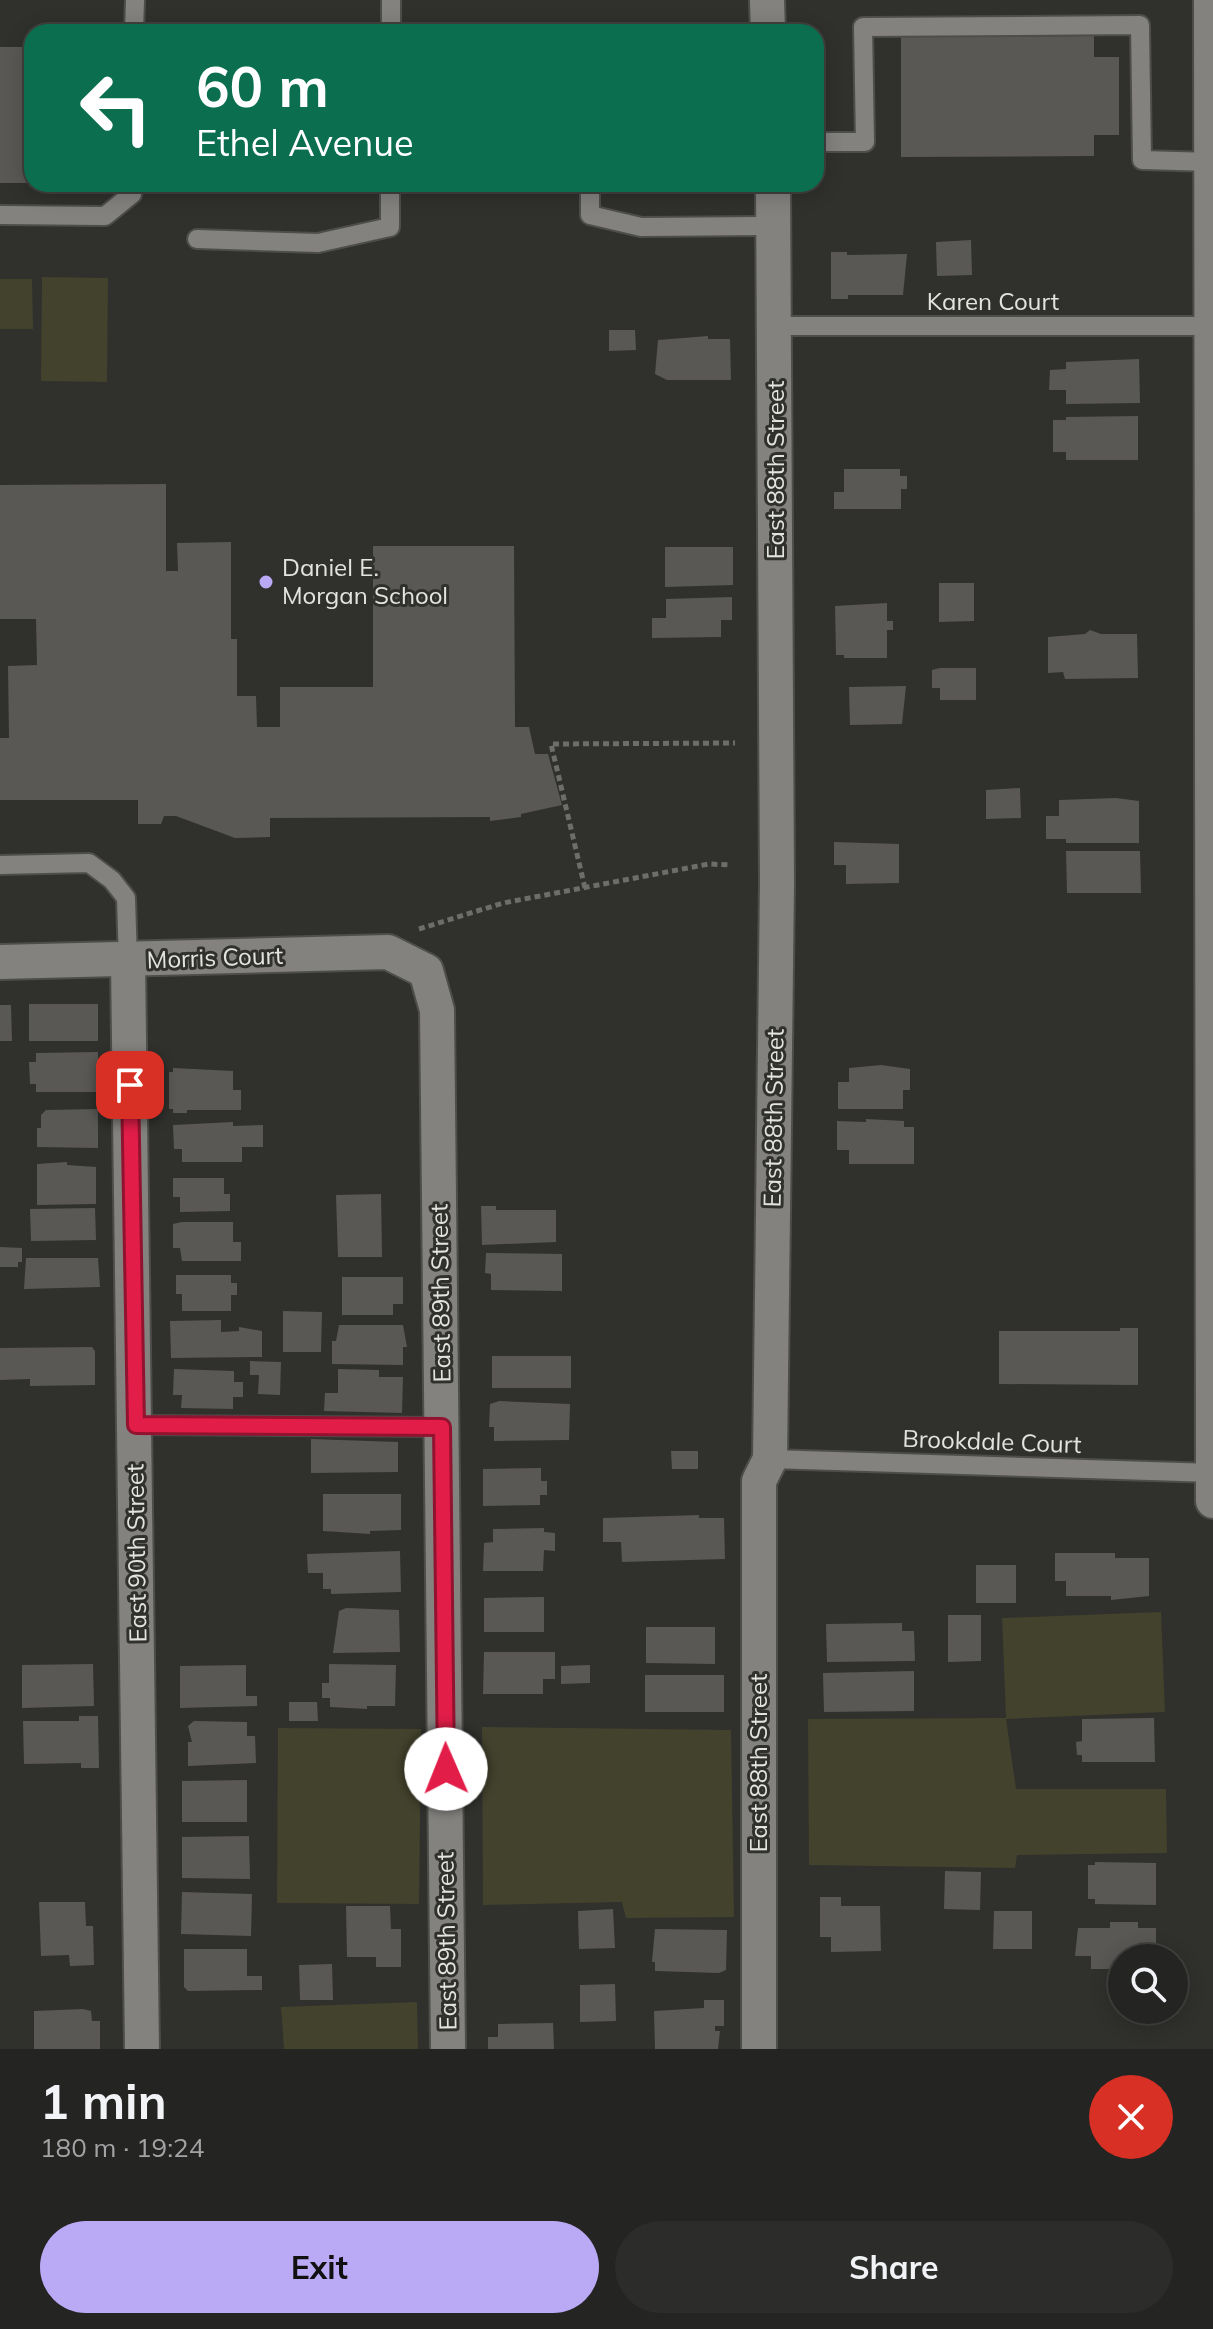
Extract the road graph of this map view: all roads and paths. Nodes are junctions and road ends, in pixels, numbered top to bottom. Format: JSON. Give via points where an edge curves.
{"nodes":[{"id":1,"x":135,"y":0,"type":"edge"},
{"id":2,"x":391,"y":0,"type":"edge"},
{"id":3,"x":767,"y":0,"type":"edge"},
{"id":4,"x":1211,"y":0,"type":"edge"},
{"id":5,"x":134,"y":24,"type":"edge"},
{"id":6,"x":391,"y":24,"type":"edge"},
{"id":7,"x":768,"y":24,"type":"edge"},
{"id":8,"x":824,"y":142,"type":"edge"},
{"id":9,"x":1211,"y":162,"type":"junction"},
{"id":10,"x":132,"y":192,"type":"edge"},
{"id":11,"x":390,"y":192,"type":"edge"},
{"id":12,"x":590,"y":192,"type":"edge"},
{"id":13,"x":773,"y":192,"type":"edge"},
{"id":14,"x":0,"y":215,"type":"edge"},
{"id":15,"x":774,"y":226,"type":"junction"},
{"id":16,"x":197,"y":239,"type":"dead end"},
{"id":17,"x":775,"y":326,"type":"junction"},
{"id":18,"x":1211,"y":326,"type":"edge"},
{"id":19,"x":735,"y":743,"type":"dead end"},
{"id":20,"x":0,"y":865,"type":"edge"},
{"id":21,"x":731,"y":865,"type":"dead end"},
{"id":22,"x":585,"y":888,"type":"junction"},
{"id":23,"x":418,"y":929,"type":"dead end"},
{"id":24,"x":128,"y":961,"type":"junction"},
{"id":25,"x":0,"y":962,"type":"edge"},
{"id":26,"x":426,"y":971,"type":"joint"},
{"id":27,"x":1212,"y":1042,"type":"edge"},
{"id":28,"x":136,"y":1425,"type":"junction"},
{"id":29,"x":442,"y":1427,"type":"junction"},
{"id":30,"x":770,"y":1459,"type":"junction"},
{"id":31,"x":1213,"y":1473,"type":"edge"},
{"id":32,"x":1213,"y":1501,"type":"edge"},
{"id":33,"x":142,"y":2049,"type":"edge"},
{"id":34,"x":448,"y":2049,"type":"edge"},
{"id":35,"x":759,"y":2049,"type":"edge"}],
"edges":[{"from":1,"to":5,"type":"lane"},
{"from":2,"to":6,"type":"lane"},
{"from":3,"to":7,"type":"street"},
{"from":4,"to":9,"type":"street"},
{"from":8,"to":9,"type":"lane","via":[[865,142],[863,27],[1140,25],[1142,160]]},
{"from":9,"to":18,"type":"street"},
{"from":10,"to":14,"type":"lane","via":[[105,216]]},
{"from":11,"to":16,"type":"lane","via":[[390,227],[318,243]]},
{"from":12,"to":15,"type":"lane","via":[[590,215],[641,227]]},
{"from":13,"to":15,"type":"street","name":"East 88th Street"},
{"from":15,"to":17,"type":"street","name":"East 88th Street"},
{"from":17,"to":18,"type":"lane","name":"Karen Court"},
{"from":17,"to":30,"type":"street","name":"East 88th Street","via":[[777,883]]},
{"from":18,"to":27,"type":"street"},
{"from":19,"to":22,"type":"path","via":[[551,744]]},
{"from":20,"to":24,"type":"lane","via":[[89,863],[112,880],[126,898]]},
{"from":21,"to":22,"type":"path","via":[[709,864]]},
{"from":22,"to":23,"type":"path","via":[[503,903]]},
{"from":24,"to":25,"type":"street","name":"Morris Court"},
{"from":24,"to":26,"type":"street","name":"Morris Court","via":[[388,952]]},
{"from":24,"to":28,"type":"street","name":"East 90th Street"},
{"from":26,"to":29,"type":"street","name":"East 89th Street","via":[[437,1010]]},
{"from":27,"to":31,"type":"street"},
{"from":28,"to":29,"type":"lane"},
{"from":28,"to":33,"type":"street","name":"East 90th Street"},
{"from":29,"to":34,"type":"street","name":"East 89th Street"},
{"from":30,"to":31,"type":"lane","name":"Brookdale Court"},
{"from":30,"to":35,"type":"street","name":"East 88th Street","via":[[759,1481]]},
{"from":31,"to":32,"type":"street"}]}
